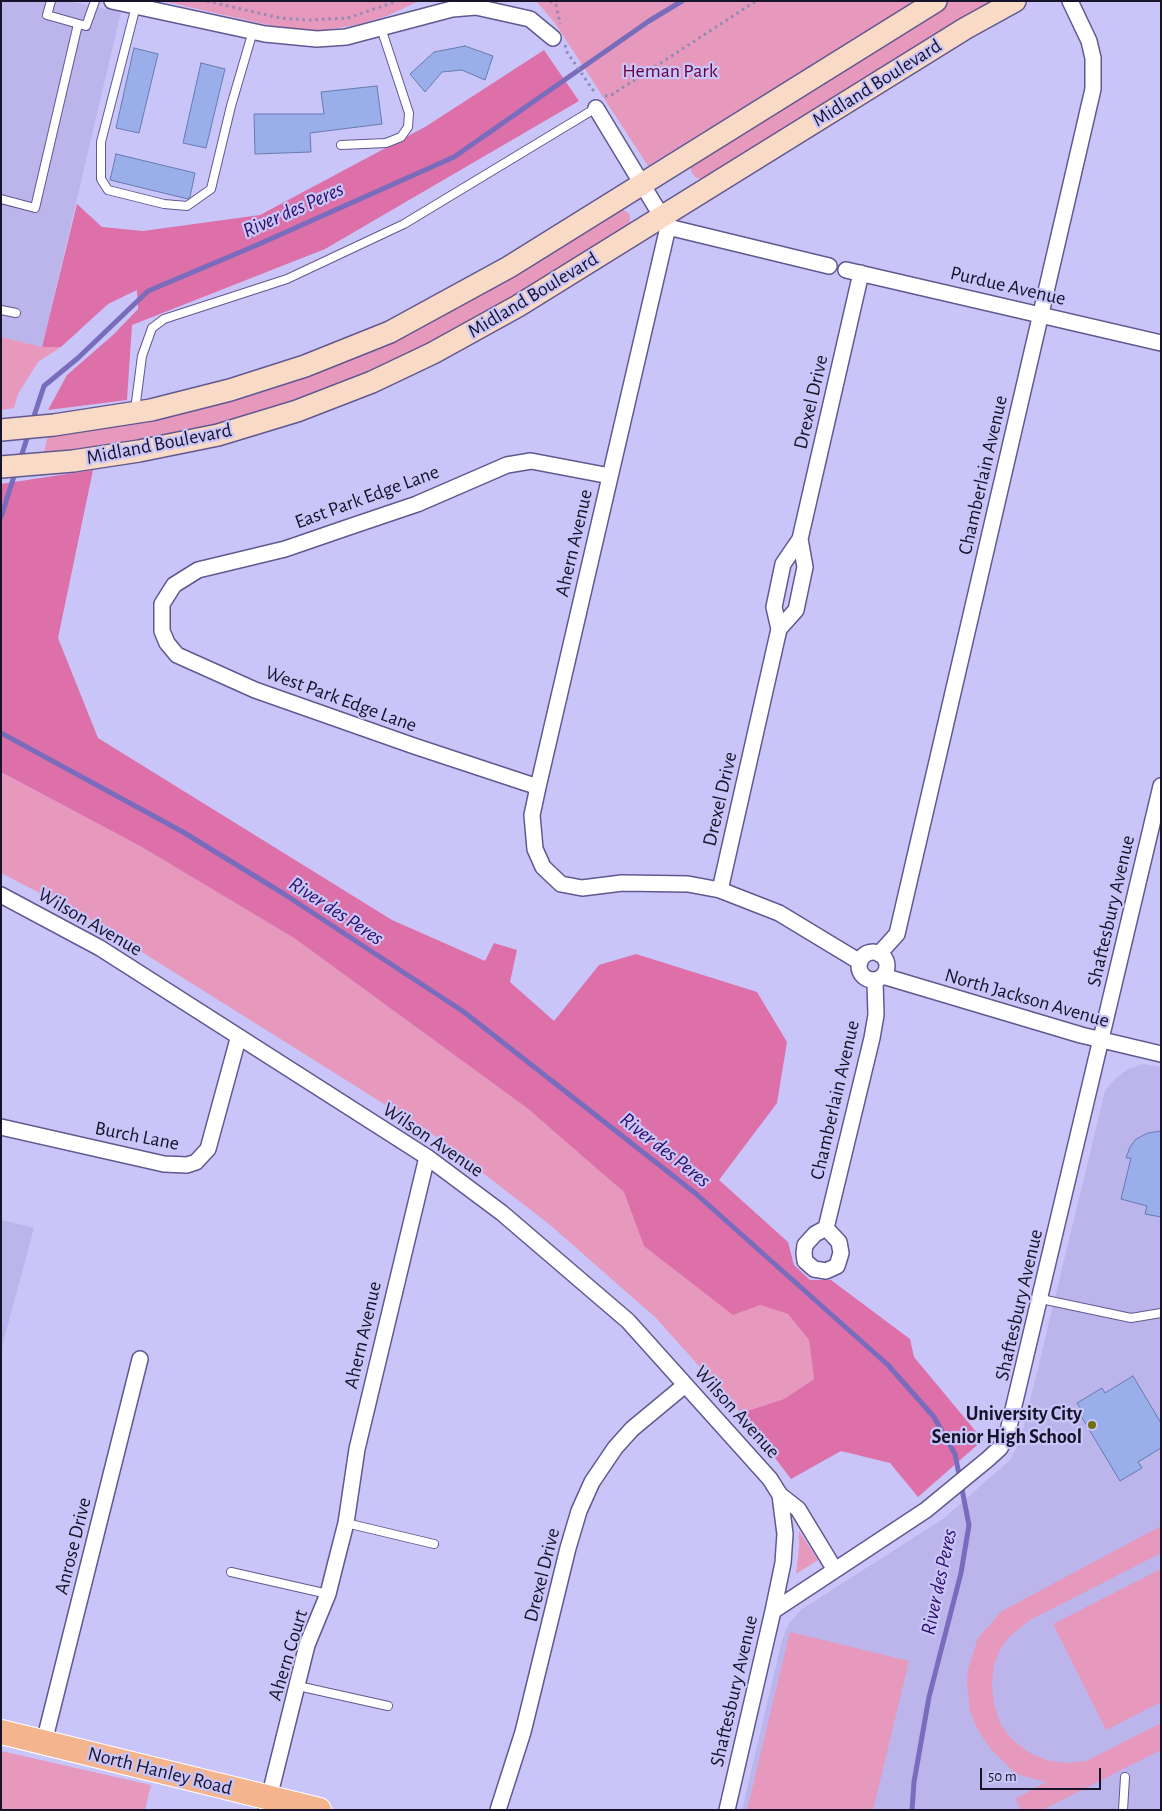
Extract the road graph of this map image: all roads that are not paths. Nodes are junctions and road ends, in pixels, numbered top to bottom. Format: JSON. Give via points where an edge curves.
{"nodes":[{"id":1,"x":51,"y":1,"type":"edge"},
{"id":2,"x":95,"y":1,"type":"edge"},
{"id":3,"x":112,"y":1,"type":"edge"},
{"id":4,"x":936,"y":1,"type":"edge"},
{"id":5,"x":1015,"y":1,"type":"edge"},
{"id":6,"x":1070,"y":1,"type":"edge"},
{"id":7,"x":136,"y":6,"type":"junction"},
{"id":8,"x":78,"y":24,"type":"junction"},
{"id":9,"x":381,"y":28,"type":"junction"},
{"id":10,"x":253,"y":31,"type":"junction"},
{"id":11,"x":552,"y":38,"type":"dead end"},
{"id":12,"x":596,"y":108,"type":"joint"},
{"id":13,"x":341,"y":145,"type":"dead end"},
{"id":14,"x":641,"y":184,"type":"junction"},
{"id":15,"x":1,"y":199,"type":"edge"},
{"id":16,"x":665,"y":222,"type":"junction"},
{"id":17,"x":829,"y":266,"type":"dead end"},
{"id":18,"x":853,"y":271,"type":"joint"},
{"id":19,"x":1,"y":310,"type":"edge"},
{"id":20,"x":16,"y":313,"type":"dead end"},
{"id":21,"x":1040,"y":314,"type":"junction"},
{"id":22,"x":1161,"y":343,"type":"edge"},
{"id":23,"x":135,"y":412,"type":"junction"},
{"id":24,"x":1,"y":430,"type":"edge"},
{"id":25,"x":1,"y":467,"type":"edge"},
{"id":26,"x":610,"y":476,"type":"junction"},
{"id":27,"x":800,"y":539,"type":"junction"},
{"id":28,"x":160,"y":615,"type":"joint"},
{"id":29,"x":780,"y":629,"type":"junction"},
{"id":30,"x":1161,"y":786,"type":"edge"},
{"id":31,"x":538,"y":787,"type":"junction"},
{"id":32,"x":720,"y":890,"type":"junction"},
{"id":33,"x":1,"y":895,"type":"edge"},
{"id":34,"x":879,"y":954,"type":"junction"},
{"id":35,"x":860,"y":962,"type":"junction"},
{"id":36,"x":879,"y":978,"type":"junction"},
{"id":37,"x":238,"y":1039,"type":"junction"},
{"id":38,"x":1102,"y":1040,"type":"junction"},
{"id":39,"x":1161,"y":1054,"type":"edge"},
{"id":40,"x":1,"y":1127,"type":"edge"},
{"id":41,"x":427,"y":1157,"type":"junction"},
{"id":42,"x":826,"y":1228,"type":"dead end"},
{"id":43,"x":1041,"y":1299,"type":"junction"},
{"id":44,"x":1161,"y":1313,"type":"edge"},
{"id":45,"x":140,"y":1359,"type":"dead end"},
{"id":46,"x":686,"y":1386,"type":"junction"},
{"id":47,"x":780,"y":1495,"type":"junction"},
{"id":48,"x":346,"y":1523,"type":"junction"},
{"id":49,"x":434,"y":1544,"type":"dead end"},
{"id":50,"x":835,"y":1570,"type":"junction"},
{"id":51,"x":231,"y":1572,"type":"dead end"},
{"id":52,"x":328,"y":1594,"type":"junction"},
{"id":53,"x":773,"y":1611,"type":"junction"},
{"id":54,"x":298,"y":1686,"type":"junction"},
{"id":55,"x":388,"y":1706,"type":"dead end"},
{"id":56,"x":1,"y":1732,"type":"edge"},
{"id":57,"x":44,"y":1742,"type":"junction"},
{"id":58,"x":1125,"y":1777,"type":"dead end"},
{"id":59,"x":267,"y":1804,"type":"edge"},
{"id":60,"x":319,"y":1810,"type":"edge"},
{"id":61,"x":498,"y":1810,"type":"edge"},
{"id":62,"x":727,"y":1810,"type":"edge"},
{"id":63,"x":1123,"y":1810,"type":"edge"}],
"edges":[{"from":1,"to":8,"type":"lane","via":[[47,15]]},
{"from":2,"to":8,"type":"lane","via":[[86,26]]},
{"from":3,"to":7,"type":"street"},
{"from":4,"to":14,"type":"main road","name":"Midland Boulevard"},
{"from":5,"to":16,"type":"main road","name":"Midland Boulevard","via":[[966,28]]},
{"from":6,"to":21,"type":"street","name":"Chamberlain Avenue","via":[[1089,40],[1093,89]]},
{"from":7,"to":10,"type":"street"},
{"from":7,"to":10,"type":"lane","via":[[101,142],[101,179],[108,190],[164,204],[187,206],[211,189]]},
{"from":8,"to":15,"type":"lane","via":[[35,208]]},
{"from":9,"to":10,"type":"street","via":[[346,37],[317,39],[294,39]]},
{"from":9,"to":11,"type":"street","via":[[452,9],[476,7],[530,19]]},
{"from":9,"to":13,"type":"lane","via":[[408,113],[408,127],[401,137],[386,142]]},
{"from":12,"to":14,"type":"street"},
{"from":12,"to":23,"type":"lane","via":[[404,224],[287,279],[164,319],[152,328],[142,356]]},
{"from":14,"to":16,"type":"street"},
{"from":14,"to":23,"type":"main road","name":"Midland Boulevard","via":[[509,267],[390,332],[305,366],[230,390]]},
{"from":16,"to":17,"type":"street"},
{"from":16,"to":25,"type":"main road","name":"Midland Boulevard","via":[[433,354],[297,411],[218,435],[139,451]]},
{"from":16,"to":26,"type":"street","name":"Ahern Avenue"},
{"from":18,"to":21,"type":"street","name":"Purdue Avenue"},
{"from":18,"to":27,"type":"street","name":"Drexel Drive"},
{"from":19,"to":20,"type":"lane"},
{"from":21,"to":22,"type":"street","name":"Purdue Avenue"},
{"from":21,"to":34,"type":"street","name":"Chamberlain Avenue","via":[[897,934]]},
{"from":23,"to":24,"type":"main road","name":"Midland Boulevard"},
{"from":26,"to":28,"type":"street","name":"East Park Edge Lane","via":[[532,461],[506,465],[417,504],[285,549],[198,570],[174,585],[164,599]]},
{"from":26,"to":31,"type":"street","name":"Ahern Avenue"},
{"from":27,"to":29,"type":"street","name":"Drexel Drive","via":[[783,564],[774,607]]},
{"from":27,"to":29,"type":"street","name":"Drexel Drive","via":[[805,567],[796,610]]},
{"from":28,"to":31,"type":"street","name":"West Park Edge Lane","via":[[162,631],[177,656],[255,690]]},
{"from":29,"to":32,"type":"street","name":"Drexel Drive"},
{"from":30,"to":38,"type":"street","name":"Shaftesbury Avenue"},
{"from":31,"to":32,"type":"street","name":"Ahern Avenue","via":[[532,831],[534,849],[553,878],[571,887],[582,888],[649,883],[688,884]]},
{"from":32,"to":35,"type":"street","via":[[779,913]]},
{"from":33,"to":37,"type":"street","name":"Wilson Avenue","via":[[100,948]]},
{"from":34,"to":35,"type":"street","via":[[866,954]]},
{"from":34,"to":36,"type":"street","via":[[887,964]]},
{"from":35,"to":36,"type":"street","via":[[862,976]]},
{"from":36,"to":38,"type":"street","name":"North Jackson Avenue"},
{"from":36,"to":42,"type":"street","name":"Chamberlain Avenue","via":[[872,1038]]},
{"from":37,"to":40,"type":"street","name":"Burch Lane","via":[[208,1149],[196,1162],[164,1164]]},
{"from":37,"to":41,"type":"street","name":"Wilson Avenue"},
{"from":38,"to":39,"type":"street","name":"North Jackson Avenue"},
{"from":38,"to":43,"type":"street","name":"Shaftesbury Avenue"},
{"from":41,"to":46,"type":"street","name":"Wilson Avenue","via":[[502,1213],[628,1321]]},
{"from":41,"to":48,"type":"street","name":"Ahern Avenue","via":[[357,1449]]},
{"from":43,"to":44,"type":"lane","via":[[1131,1318]]},
{"from":43,"to":50,"type":"street","name":"Shaftesbury Avenue","via":[[1008,1435],[1000,1448],[939,1499]]},
{"from":45,"to":57,"type":"street","name":"Anrose Drive"},
{"from":46,"to":47,"type":"street","name":"Wilson Avenue","via":[[770,1479]]},
{"from":46,"to":61,"type":"street","name":"Drexel Drive","via":[[632,1429],[610,1454],[579,1511],[523,1732]]},
{"from":47,"to":50,"type":"street","name":"Wilson Avenue","via":[[798,1509]]},
{"from":47,"to":53,"type":"street","name":"Wilson Avenue","via":[[783,1562]]},
{"from":48,"to":49,"type":"lane"},
{"from":48,"to":52,"type":"street","name":"Ahern Court"},
{"from":50,"to":53,"type":"street","name":"Shaftesbury Avenue"},
{"from":51,"to":52,"type":"lane"},
{"from":52,"to":54,"type":"street","name":"Ahern Court","via":[[307,1645]]},
{"from":53,"to":62,"type":"street","name":"Shaftesbury Avenue"},
{"from":54,"to":55,"type":"lane"},
{"from":54,"to":59,"type":"street","name":"Ahern Court"},
{"from":56,"to":57,"type":"main road","name":"North Hanley Road"},
{"from":57,"to":59,"type":"main road","name":"North Hanley Road"},
{"from":58,"to":63,"type":"lane"},
{"from":59,"to":60,"type":"main road","name":"North Hanley Road"}]}
